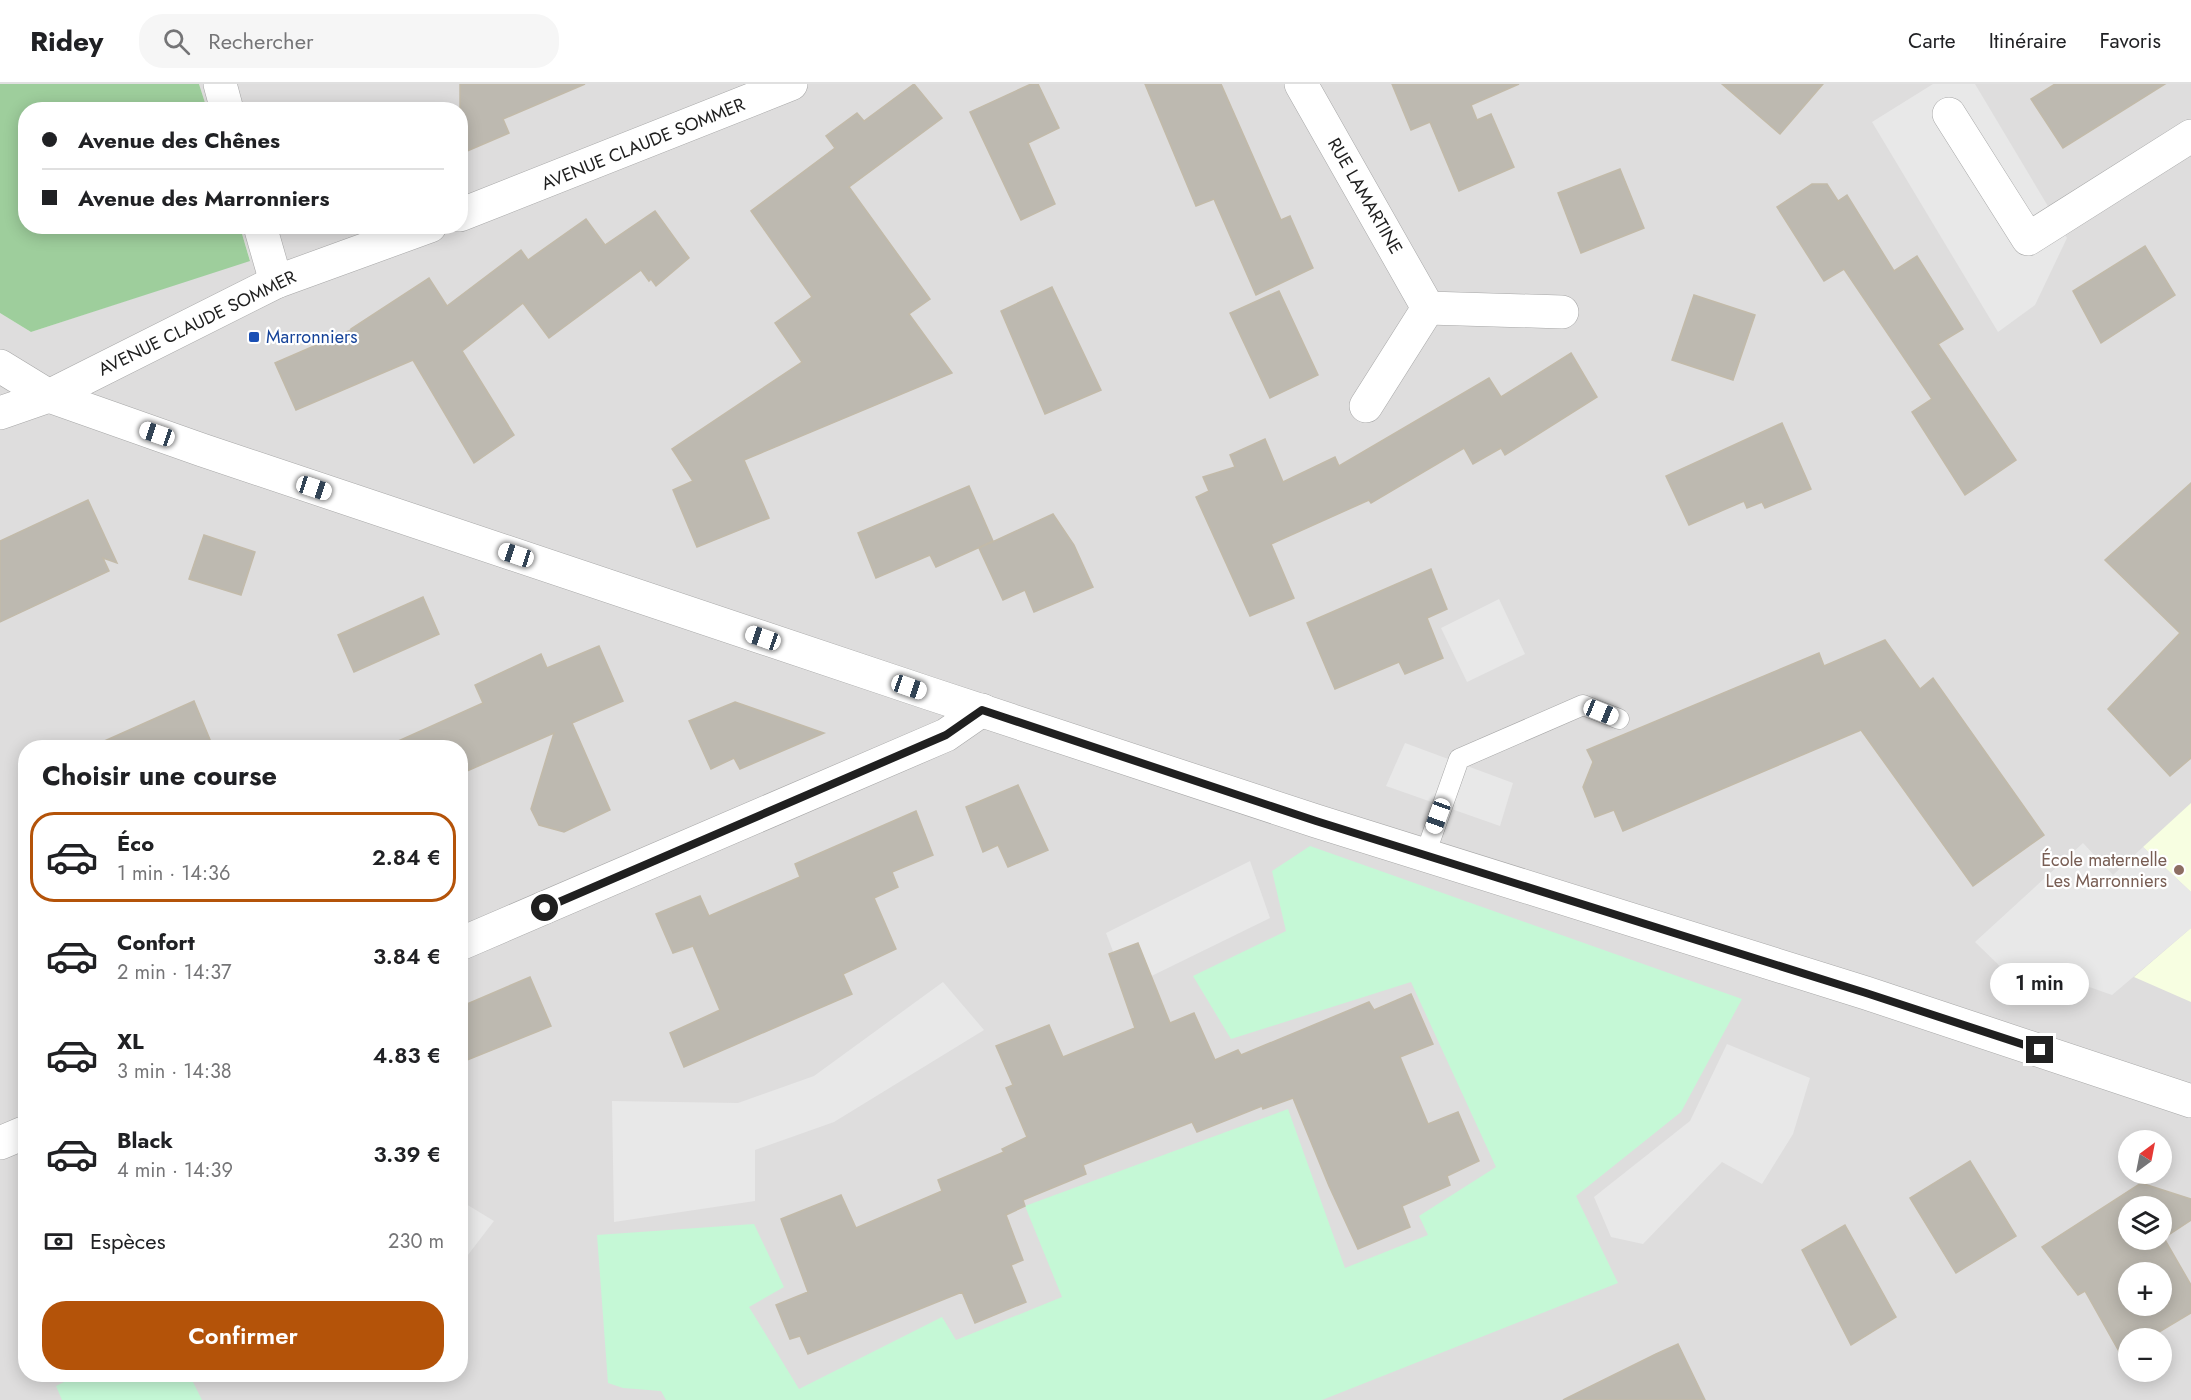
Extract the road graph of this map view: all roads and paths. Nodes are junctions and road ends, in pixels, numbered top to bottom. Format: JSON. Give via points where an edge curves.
{"nodes":[{"id":1,"x":220,"y":84,"type":"edge"},
{"id":2,"x":791,"y":84,"type":"edge"},
{"id":3,"x":1301,"y":84,"type":"edge"},
{"id":4,"x":225,"y":102,"type":"edge"},
{"id":5,"x":1949,"y":114,"type":"dead end"},
{"id":6,"x":2191,"y":136,"type":"edge"},
{"id":7,"x":468,"y":212,"type":"edge"},
{"id":8,"x":262,"y":234,"type":"edge"},
{"id":9,"x":408,"y":234,"type":"edge"},
{"id":10,"x":276,"y":282,"type":"junction"},
{"id":11,"x":1428,"y":308,"type":"junction"},
{"id":12,"x":1562,"y":312,"type":"dead end"},
{"id":13,"x":0,"y":366,"type":"edge"},
{"id":14,"x":49,"y":396,"type":"junction"},
{"id":15,"x":1366,"y":406,"type":"dead end"},
{"id":16,"x":0,"y":413,"type":"edge"},
{"id":17,"x":982,"y":710,"type":"junction"},
{"id":18,"x":1619,"y":719,"type":"dead end"},
{"id":19,"x":1425,"y":855,"type":"junction"},
{"id":20,"x":468,"y":941,"type":"edge"},
{"id":21,"x":2191,"y":1101,"type":"edge"},
{"id":22,"x":18,"y":1135,"type":"edge"},
{"id":23,"x":0,"y":1143,"type":"edge"}],
"edges":[{"from":1,"to":4,"type":"street"},
{"from":2,"to":7,"type":"street","name":"AVENUE CLAUDE SOMMER"},
{"from":3,"to":11,"type":"street","name":"RUE LAMARTINE"},
{"from":5,"to":6,"type":"street","via":[[2028,239]]},
{"from":8,"to":10,"type":"street"},
{"from":9,"to":10,"type":"street","name":"AVENUE CLAUDE SOMMER"},
{"from":10,"to":14,"type":"street","name":"AVENUE CLAUDE SOMMER"},
{"from":11,"to":12,"type":"street"},
{"from":11,"to":15,"type":"street"},
{"from":13,"to":14,"type":"street"},
{"from":14,"to":16,"type":"street","name":"AVENUE CLAUDE SOMMER"},
{"from":14,"to":17,"type":"street"},
{"from":17,"to":19,"type":"street"},
{"from":17,"to":20,"type":"street","via":[[946,735]]},
{"from":18,"to":19,"type":"lane","via":[[1583,705],[1459,759]]},
{"from":19,"to":21,"type":"street","via":[[1856,989]]},
{"from":22,"to":23,"type":"street"}]}
